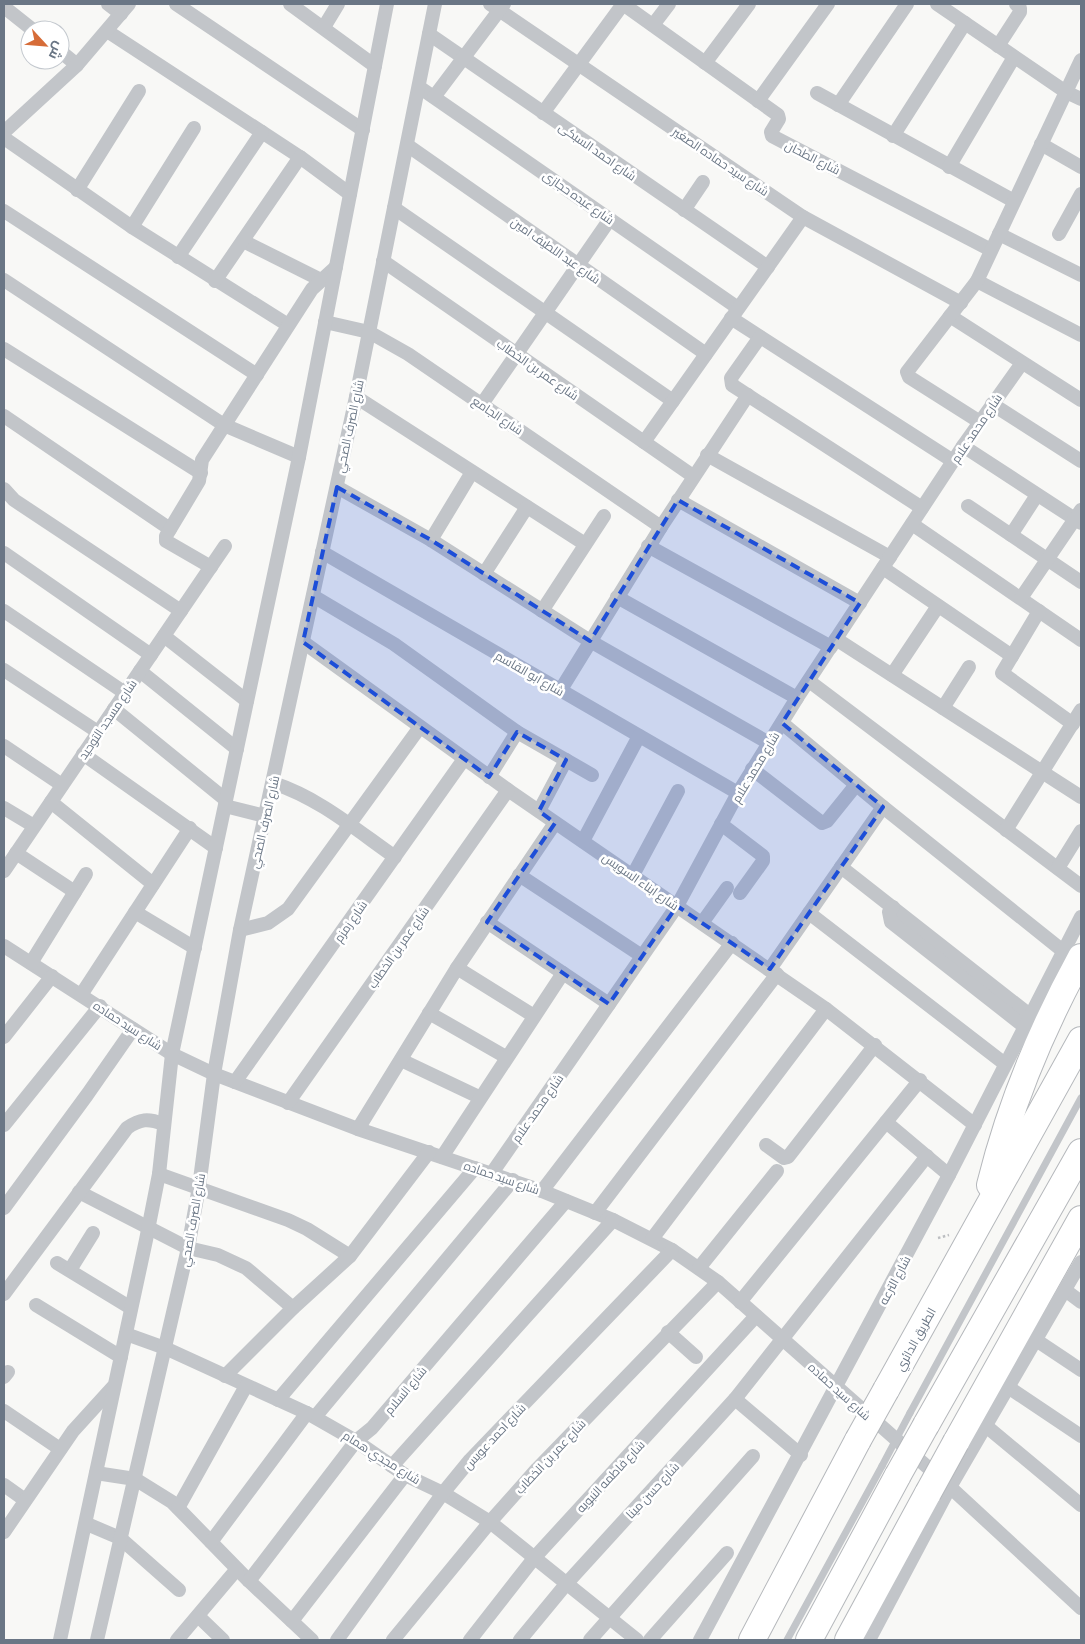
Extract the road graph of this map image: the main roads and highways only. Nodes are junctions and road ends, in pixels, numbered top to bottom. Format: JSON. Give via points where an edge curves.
{"nodes":[{"id":1,"x":1072,"y":954,"type":"edge"},
{"id":2,"x":1081,"y":1040,"type":"edge"},
{"id":3,"x":1081,"y":1152,"type":"edge"},
{"id":4,"x":1081,"y":1219,"type":"edge"},
{"id":5,"x":980,"y":1223,"type":"junction"},
{"id":6,"x":752,"y":1640,"type":"edge"},
{"id":7,"x":809,"y":1640,"type":"edge"},
{"id":8,"x":848,"y":1640,"type":"edge"}],
"edges":[{"from":1,"to":5,"type":"highway","via":[[1018,1091]]},
{"from":2,"to":5,"type":"highway","name":"الطريق الدائري"},
{"from":3,"to":7,"type":"highway","bridge":true,"via":[[918,1419],[890,1470]]},
{"from":4,"to":8,"type":"highway","bridge":true,"via":[[956,1442],[939,1490]]},
{"from":5,"to":6,"type":"highway","name":"الطريق الدائري","bridge":true,"via":[[858,1440]]}]}
